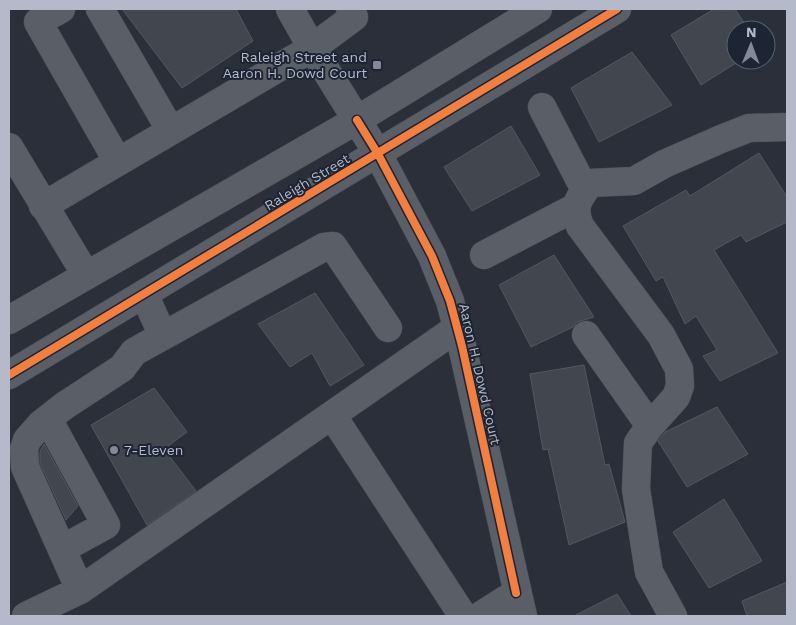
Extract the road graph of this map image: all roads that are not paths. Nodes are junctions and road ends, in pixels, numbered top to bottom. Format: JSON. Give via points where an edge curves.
{"nodes":[{"id":1,"x":61,"y":9,"type":"edge"},
{"id":2,"x":100,"y":9,"type":"edge"},
{"id":3,"x":290,"y":9,"type":"edge"},
{"id":4,"x":350,"y":9,"type":"edge"},
{"id":5,"x":538,"y":9,"type":"edge"},
{"id":6,"x":617,"y":9,"type":"edge"},
{"id":7,"x":312,"y":48,"type":"junction"},
{"id":8,"x":542,"y":107,"type":"dead end"},
{"id":9,"x":357,"y":120,"type":"junction"},
{"id":10,"x":786,"y":130,"type":"edge"},
{"id":11,"x":171,"y":131,"type":"junction"},
{"id":12,"x":378,"y":154,"type":"junction"},
{"id":13,"x":11,"y":158,"type":"edge"},
{"id":14,"x":118,"y":162,"type":"junction"},
{"id":15,"x":581,"y":199,"type":"junction"},
{"id":16,"x":44,"y":206,"type":"junction"},
{"id":17,"x":484,"y":255,"type":"dead end"},
{"id":18,"x":86,"y":275,"type":"junction"},
{"id":19,"x":144,"y":294,"type":"junction"},
{"id":20,"x":9,"y":320,"type":"edge"},
{"id":21,"x":388,"y":328,"type":"dead end"},
{"id":22,"x":458,"y":328,"type":"junction"},
{"id":23,"x":586,"y":335,"type":"dead end"},
{"id":24,"x":163,"y":336,"type":"junction"},
{"id":25,"x":9,"y":375,"type":"edge"},
{"id":26,"x":332,"y":415,"type":"junction"},
{"id":27,"x":48,"y":419,"type":"junction"},
{"id":28,"x":650,"y":426,"type":"junction"},
{"id":29,"x":62,"y":549,"type":"junction"},
{"id":30,"x":80,"y":590,"type":"junction"},
{"id":31,"x":519,"y":604,"type":"edge"},
{"id":32,"x":26,"y":616,"type":"edge"},
{"id":33,"x":463,"y":616,"type":"edge"},
{"id":34,"x":480,"y":616,"type":"edge"},
{"id":35,"x":673,"y":616,"type":"edge"}],
"edges":[{"from":1,"to":14,"type":"street","via":[[38,22]]},
{"from":2,"to":11,"type":"street"},
{"from":3,"to":7,"type":"street","name":"Aaron H. Dowd Court"},
{"from":4,"to":7,"type":"street","via":[[354,18]]},
{"from":5,"to":9,"type":"street","name":"Raleigh Street"},
{"from":6,"to":12,"type":"street","name":"Raleigh Street"},
{"from":7,"to":9,"type":"street","name":"Aaron H. Dowd Court"},
{"from":7,"to":11,"type":"street"},
{"from":8,"to":15,"type":"street"},
{"from":9,"to":12,"type":"street","name":"Aaron H. Dowd Court"},
{"from":9,"to":18,"type":"street","name":"Raleigh Street"},
{"from":10,"to":15,"type":"street","via":[[749,128],[664,164],[634,181],[590,183]]},
{"from":11,"to":14,"type":"street"},
{"from":12,"to":19,"type":"street","name":"Raleigh Street"},
{"from":12,"to":22,"type":"street","name":"Aaron H. Dowd Court","via":[[432,256]]},
{"from":13,"to":16,"type":"street"},
{"from":14,"to":16,"type":"street"},
{"from":15,"to":17,"type":"street"},
{"from":15,"to":28,"type":"street","via":[[575,213],[580,226],[661,335],[679,369],[680,386],[676,397]]},
{"from":16,"to":18,"type":"street"},
{"from":18,"to":20,"type":"street","name":"Raleigh Street"},
{"from":19,"to":24,"type":"street"},
{"from":19,"to":25,"type":"street","name":"Raleigh Street"},
{"from":21,"to":24,"type":"street","via":[[333,246],[324,247]]},
{"from":22,"to":26,"type":"street"},
{"from":22,"to":31,"type":"street","name":"Aaron H. Dowd Court"},
{"from":23,"to":28,"type":"street"},
{"from":24,"to":27,"type":"street","via":[[134,352],[122,368]]},
{"from":26,"to":30,"type":"street"},
{"from":26,"to":33,"type":"street"},
{"from":27,"to":29,"type":"street","via":[[27,440],[25,467]]},
{"from":27,"to":29,"type":"street","via":[[106,525]]},
{"from":28,"to":35,"type":"street","via":[[638,443],[636,489],[648,572]]},
{"from":29,"to":30,"type":"street"},
{"from":30,"to":32,"type":"street"},
{"from":31,"to":34,"type":"street"}]}
